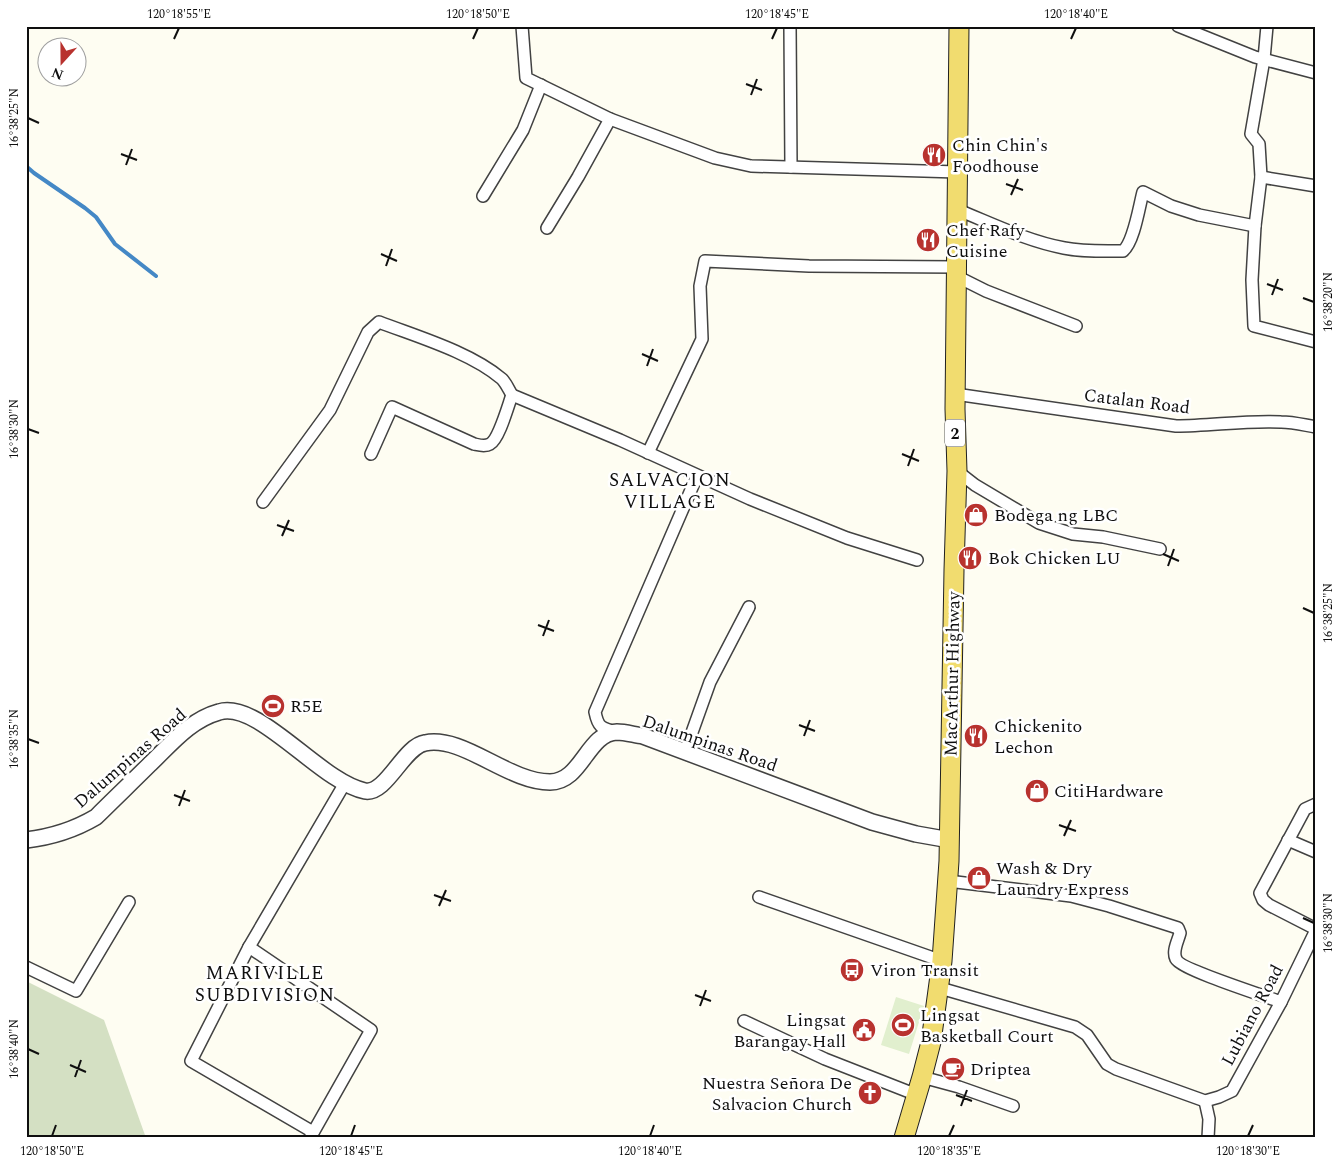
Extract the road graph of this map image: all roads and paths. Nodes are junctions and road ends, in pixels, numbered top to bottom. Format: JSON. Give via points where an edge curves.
{"nodes":[{"id":1,"x":522,"y":26,"type":"edge"},
{"id":2,"x":790,"y":26,"type":"edge"},
{"id":3,"x":959,"y":26,"type":"edge"},
{"id":4,"x":1178,"y":26,"type":"edge"},
{"id":5,"x":1267,"y":26,"type":"edge"},
{"id":6,"x":1264,"y":59,"type":"junction"},
{"id":7,"x":1316,"y":73,"type":"edge"},
{"id":8,"x":541,"y":85,"type":"junction"},
{"id":9,"x":610,"y":119,"type":"junction"},
{"id":10,"x":791,"y":167,"type":"junction"},
{"id":11,"x":958,"y":172,"type":"junction"},
{"id":12,"x":1261,"y":177,"type":"junction"},
{"id":13,"x":1316,"y":186,"type":"edge"},
{"id":14,"x":483,"y":196,"type":"dead end"},
{"id":15,"x":958,"y":210,"type":"junction"},
{"id":16,"x":1255,"y":226,"type":"junction"},
{"id":17,"x":547,"y":228,"type":"dead end"},
{"id":18,"x":956,"y":272,"type":"junction"},
{"id":19,"x":1076,"y":326,"type":"dead end"},
{"id":20,"x":1316,"y":342,"type":"edge"},
{"id":21,"x":955,"y":394,"type":"junction"},
{"id":22,"x":512,"y":395,"type":"junction"},
{"id":23,"x":1316,"y":427,"type":"edge"},
{"id":24,"x":648,"y":453,"type":"junction"},
{"id":25,"x":371,"y":454,"type":"dead end"},
{"id":26,"x":957,"y":471,"type":"junction"},
{"id":27,"x":697,"y":476,"type":"junction"},
{"id":28,"x":263,"y":502,"type":"dead end"},
{"id":29,"x":1160,"y":549,"type":"dead end"},
{"id":30,"x":917,"y":560,"type":"dead end"},
{"id":31,"x":749,"y":607,"type":"dead end"},
{"id":32,"x":615,"y":732,"type":"junction"},
{"id":33,"x":685,"y":752,"type":"junction"},
{"id":34,"x":345,"y":784,"type":"junction"},
{"id":35,"x":1316,"y":804,"type":"edge"},
{"id":36,"x":26,"y":840,"type":"edge"},
{"id":37,"x":950,"y":840,"type":"junction"},
{"id":38,"x":1288,"y":840,"type":"junction"},
{"id":39,"x":1316,"y":852,"type":"edge"},
{"id":40,"x":948,"y":881,"type":"junction"},
{"id":41,"x":760,"y":897,"type":"dead end"},
{"id":42,"x":129,"y":902,"type":"dead end"},
{"id":43,"x":1316,"y":930,"type":"edge"},
{"id":44,"x":249,"y":947,"type":"junction"},
{"id":45,"x":942,"y":961,"type":"junction"},
{"id":46,"x":26,"y":967,"type":"edge"},
{"id":47,"x":940,"y":988,"type":"junction"},
{"id":48,"x":1281,"y":1002,"type":"junction"},
{"id":49,"x":744,"y":1021,"type":"dead end"},
{"id":50,"x":922,"y":1077,"type":"junction"},
{"id":51,"x":917,"y":1096,"type":"junction"},
{"id":52,"x":1206,"y":1101,"type":"junction"},
{"id":53,"x":1013,"y":1106,"type":"dead end"},
{"id":54,"x":312,"y":1135,"type":"edge"},
{"id":55,"x":904,"y":1138,"type":"edge"},
{"id":56,"x":1208,"y":1138,"type":"edge"}],
"edges":[{"from":1,"to":8,"type":"street","via":[[526,78]]},
{"from":2,"to":10,"type":"street"},
{"from":3,"to":11,"type":"main road","name":"MacArthur Highway","number":"2"},
{"from":4,"to":6,"type":"street"},
{"from":5,"to":6,"type":"street"},
{"from":6,"to":7,"type":"street"},
{"from":6,"to":12,"type":"street","via":[[1251,134],[1259,144]]},
{"from":8,"to":9,"type":"street"},
{"from":8,"to":14,"type":"street","via":[[523,130]]},
{"from":9,"to":10,"type":"street","via":[[715,158],[751,166]]},
{"from":9,"to":17,"type":"street"},
{"from":10,"to":11,"type":"street"},
{"from":11,"to":15,"type":"main road","name":"MacArthur Highway","number":"2"},
{"from":12,"to":13,"type":"street"},
{"from":12,"to":16,"type":"street"},
{"from":15,"to":16,"type":"street","via":[[1036,242],[1090,252],[1123,251],[1128,246],[1142,192],[1199,216]]},
{"from":15,"to":18,"type":"main road","name":"MacArthur Highway","number":"2"},
{"from":16,"to":20,"type":"street","via":[[1254,326]]},
{"from":18,"to":19,"type":"street","via":[[986,291]]},
{"from":18,"to":21,"type":"main road","name":"MacArthur Highway","number":"2"},
{"from":18,"to":24,"type":"street","via":[[705,261],[700,286],[702,339]]},
{"from":21,"to":23,"type":"street","name":"Catalan Road","via":[[1176,426],[1281,422]]},
{"from":21,"to":26,"type":"main road","name":"MacArthur Highway","number":"2"},
{"from":22,"to":24,"type":"street"},
{"from":22,"to":25,"type":"street","via":[[496,439],[489,445],[474,444],[392,407]]},
{"from":22,"to":28,"type":"street","via":[[504,380],[484,366],[443,346],[379,322],[368,332],[330,410]]},
{"from":24,"to":27,"type":"street"},
{"from":26,"to":29,"type":"street","via":[[1039,523],[1073,534]]},
{"from":26,"to":37,"type":"main road","name":"MacArthur Highway","number":"2"},
{"from":27,"to":30,"type":"street","via":[[847,538]]},
{"from":27,"to":32,"type":"street","via":[[595,712],[599,725]]},
{"from":31,"to":33,"type":"street","via":[[710,682]]},
{"from":32,"to":33,"type":"street","name":"Dalumpinas Road","via":[[643,736]]},
{"from":32,"to":34,"type":"street","name":"Dalumpinas Road","via":[[591,748],[574,772],[551,782],[530,779],[463,749],[441,743],[423,743],[408,754],[378,789],[367,791]]},
{"from":33,"to":37,"type":"street","name":"Dalumpinas Road","via":[[872,822]]},
{"from":34,"to":36,"type":"street","name":"Dalumpinas Road","via":[[250,715],[220,711],[186,729],[96,817],[58,834]]},
{"from":34,"to":44,"type":"street"},
{"from":35,"to":38,"type":"street","via":[[1304,809]]},
{"from":37,"to":40,"type":"main road","name":"MacArthur Highway","number":"2"},
{"from":38,"to":39,"type":"street"},
{"from":38,"to":43,"type":"street","via":[[1261,889],[1261,896],[1269,905]]},
{"from":40,"to":45,"type":"main road","name":"MacArthur Highway","number":"2"},
{"from":40,"to":48,"type":"street","via":[[1070,896],[1178,928],[1180,933],[1174,952],[1178,963]]},
{"from":41,"to":45,"type":"street"},
{"from":42,"to":46,"type":"street","via":[[76,991]]},
{"from":43,"to":48,"type":"street","name":"Lubiano Road"},
{"from":44,"to":54,"type":"street","via":[[371,1030]]},
{"from":44,"to":54,"type":"street","via":[[191,1062]]},
{"from":45,"to":47,"type":"main road","name":"MacArthur Highway","number":"2"},
{"from":47,"to":50,"type":"main road","name":"MacArthur Highway","number":"2"},
{"from":47,"to":52,"type":"street","via":[[1075,1027],[1087,1035],[1108,1064],[1116,1069]]},
{"from":48,"to":52,"type":"street","name":"Lubiano Road","via":[[1232,1091]]},
{"from":49,"to":51,"type":"street","via":[[825,1059]]},
{"from":50,"to":51,"type":"main road","name":"MacArthur Highway","number":"2"},
{"from":50,"to":53,"type":"street"},
{"from":51,"to":55,"type":"main road","name":"MacArthur Highway","number":"2"},
{"from":52,"to":56,"type":"street"}]}
